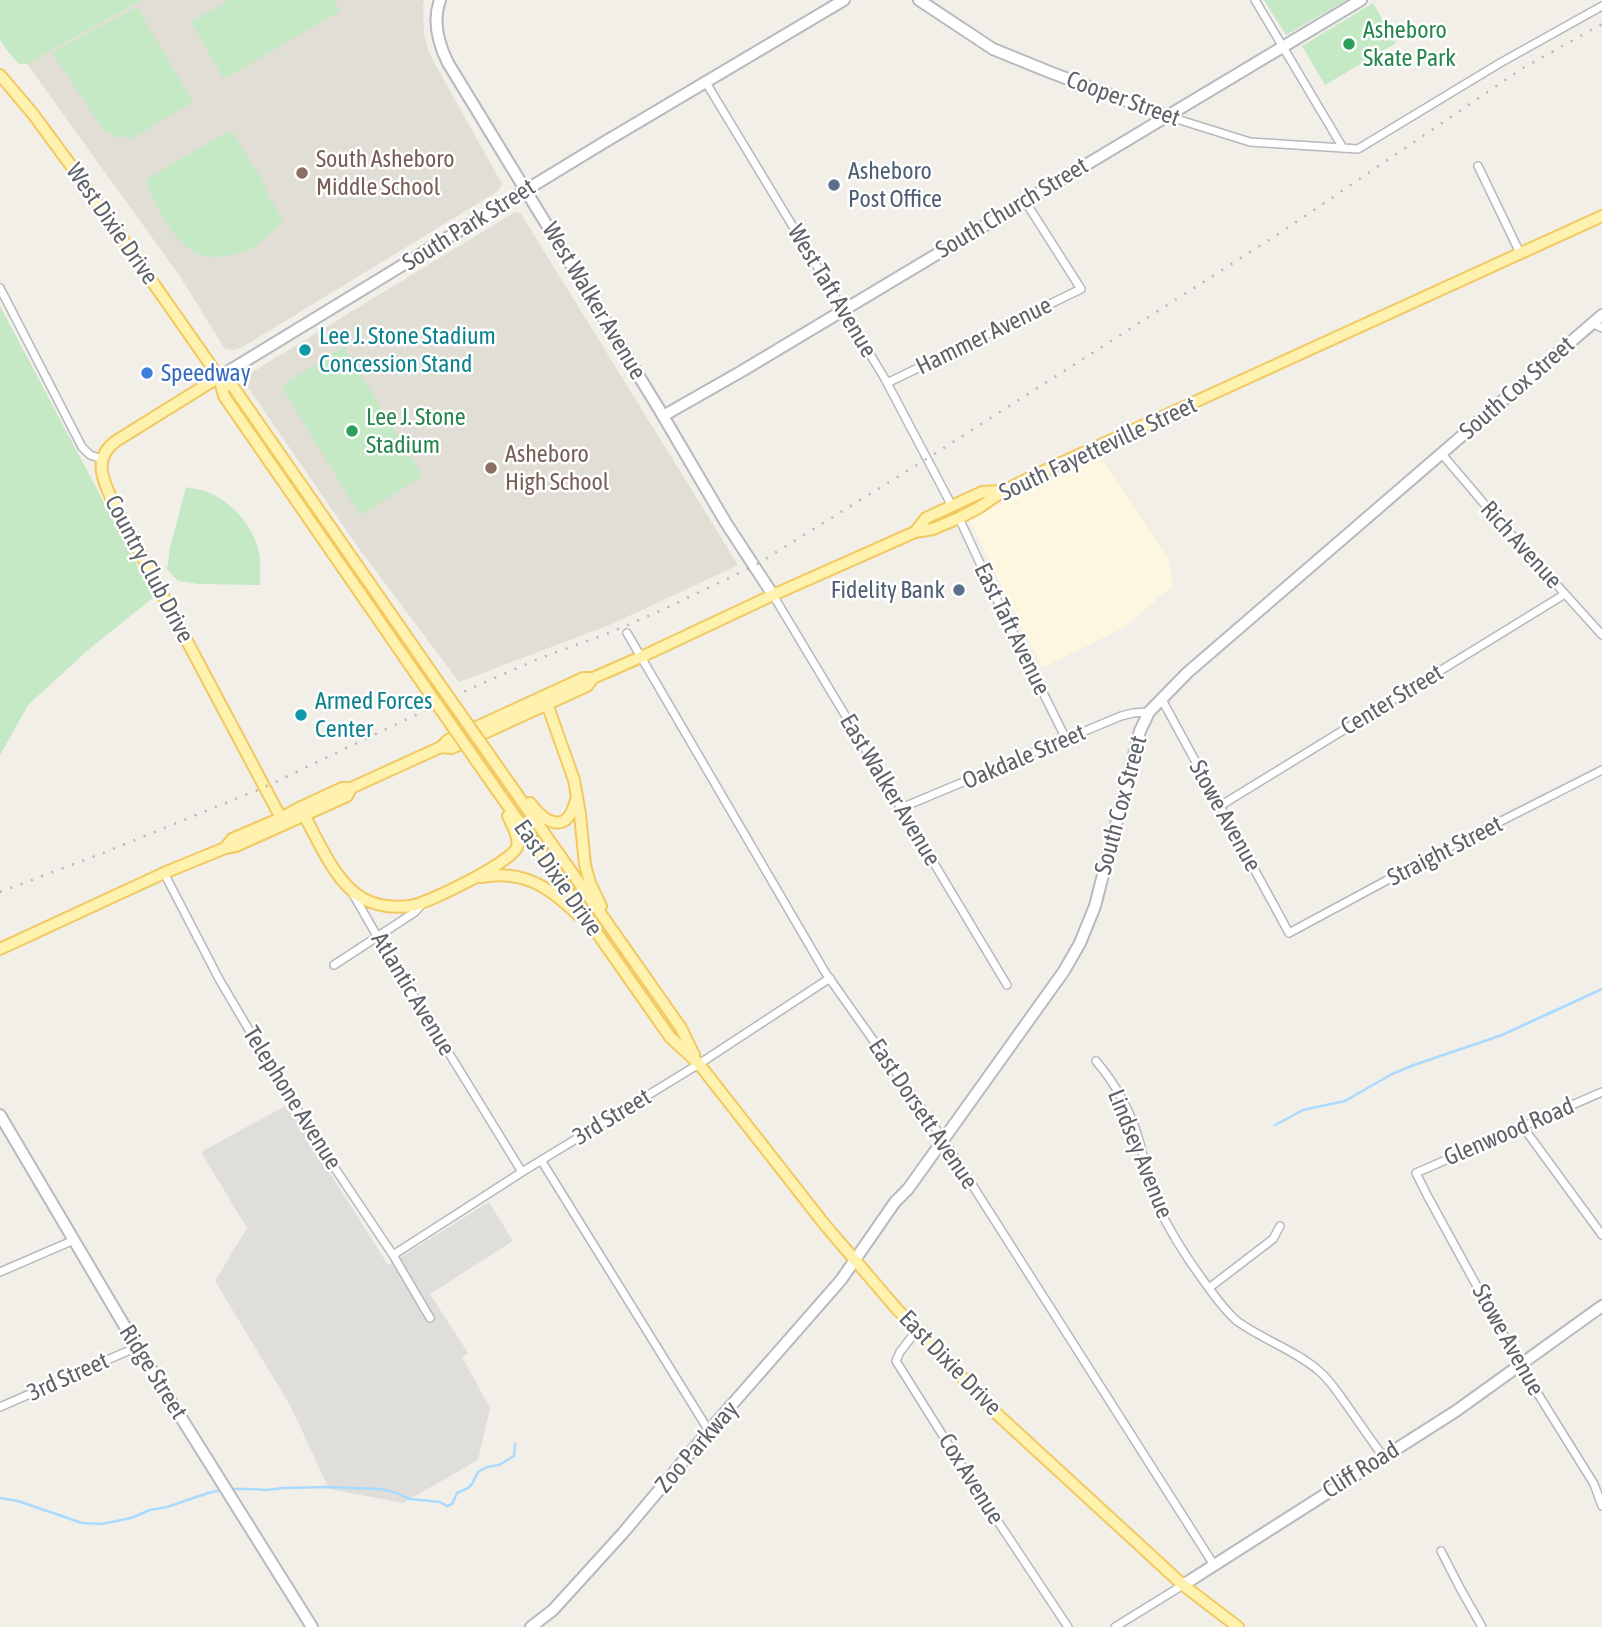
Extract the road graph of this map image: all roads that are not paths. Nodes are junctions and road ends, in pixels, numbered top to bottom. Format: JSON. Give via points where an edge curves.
{"nodes":[{"id":1,"x":440,"y":0,"type":"edge"},
{"id":2,"x":844,"y":0,"type":"edge"},
{"id":3,"x":919,"y":0,"type":"edge"},
{"id":4,"x":1255,"y":0,"type":"edge"},
{"id":5,"x":1361,"y":0,"type":"edge"},
{"id":6,"x":1602,"y":6,"type":"edge"},
{"id":7,"x":1283,"y":47,"type":"junction"},
{"id":8,"x":0,"y":75,"type":"edge"},
{"id":9,"x":705,"y":81,"type":"junction"},
{"id":10,"x":1167,"y":116,"type":"junction"},
{"id":11,"x":1343,"y":148,"type":"junction"},
{"id":12,"x":1478,"y":166,"type":"dead end"},
{"id":13,"x":526,"y":190,"type":"junction"},
{"id":14,"x":1025,"y":201,"type":"junction"},
{"id":15,"x":1602,"y":216,"type":"edge"},
{"id":16,"x":1520,"y":253,"type":"junction"},
{"id":17,"x":0,"y":288,"type":"edge"},
{"id":18,"x":843,"y":309,"type":"junction"},
{"id":19,"x":1602,"y":315,"type":"edge"},
{"id":20,"x":1597,"y":326,"type":"edge"},
{"id":21,"x":219,"y":377,"type":"junction"},
{"id":22,"x":887,"y":383,"type":"junction"},
{"id":23,"x":663,"y":416,"type":"junction"},
{"id":24,"x":1441,"y":453,"type":"junction"},
{"id":25,"x":102,"y":459,"type":"junction"},
{"id":26,"x":991,"y":491,"type":"junction"},
{"id":27,"x":1003,"y":491,"type":"junction"},
{"id":28,"x":952,"y":506,"type":"junction"},
{"id":29,"x":959,"y":518,"type":"junction"},
{"id":30,"x":921,"y":531,"type":"junction"},
{"id":31,"x":1565,"y":594,"type":"junction"},
{"id":32,"x":773,"y":595,"type":"junction"},
{"id":33,"x":627,"y":633,"type":"dead end"},
{"id":34,"x":1602,"y":635,"type":"edge"},
{"id":35,"x":641,"y":657,"type":"junction"},
{"id":36,"x":593,"y":678,"type":"junction"},
{"id":37,"x":436,"y":679,"type":"joint"},
{"id":38,"x":425,"y":687,"type":"joint"},
{"id":39,"x":1161,"y":698,"type":"junction"},
{"id":40,"x":547,"y":704,"type":"junction"},
{"id":41,"x":1149,"y":712,"type":"junction"},
{"id":42,"x":1066,"y":739,"type":"junction"},
{"id":43,"x":441,"y":747,"type":"junction"},
{"id":44,"x":1602,"y":770,"type":"edge"},
{"id":45,"x":351,"y":788,"type":"junction"},
{"id":46,"x":496,"y":790,"type":"junction"},
{"id":47,"x":513,"y":791,"type":"junction"},
{"id":48,"x":577,"y":795,"type":"junction"},
{"id":49,"x":1220,"y":806,"type":"junction"},
{"id":50,"x":901,"y":808,"type":"junction"},
{"id":51,"x":304,"y":815,"type":"junction"},
{"id":52,"x":281,"y":818,"type":"junction"},
{"id":53,"x":225,"y":848,"type":"junction"},
{"id":54,"x":163,"y":873,"type":"junction"},
{"id":55,"x":474,"y":878,"type":"junction"},
{"id":56,"x":351,"y":891,"type":"junction"},
{"id":57,"x":423,"y":904,"type":"junction"},
{"id":58,"x":606,"y":923,"type":"junction"},
{"id":59,"x":1289,"y":933,"type":"joint"},
{"id":60,"x":377,"y":936,"type":"junction"},
{"id":61,"x":599,"y":937,"type":"junction"},
{"id":62,"x":0,"y":949,"type":"edge"},
{"id":63,"x":334,"y":965,"type":"dead end"},
{"id":64,"x":830,"y":978,"type":"junction"},
{"id":65,"x":1007,"y":985,"type":"dead end"},
{"id":66,"x":1096,"y":1061,"type":"dead end"},
{"id":67,"x":699,"y":1063,"type":"junction"},
{"id":68,"x":1602,"y":1092,"type":"edge"},
{"id":69,"x":0,"y":1115,"type":"edge"},
{"id":70,"x":1523,"y":1126,"type":"junction"},
{"id":71,"x":3,"y":1130,"type":"edge"},
{"id":72,"x":943,"y":1139,"type":"junction"},
{"id":73,"x":541,"y":1160,"type":"junction"},
{"id":74,"x":522,"y":1172,"type":"junction"},
{"id":75,"x":1416,"y":1172,"type":"joint"},
{"id":76,"x":1280,"y":1226,"type":"dead end"},
{"id":77,"x":1602,"y":1235,"type":"edge"},
{"id":78,"x":74,"y":1240,"type":"junction"},
{"id":79,"x":393,"y":1255,"type":"junction"},
{"id":80,"x":855,"y":1259,"type":"junction"},
{"id":81,"x":0,"y":1272,"type":"edge"},
{"id":82,"x":1209,"y":1288,"type":"junction"},
{"id":83,"x":1602,"y":1306,"type":"edge"},
{"id":84,"x":430,"y":1318,"type":"dead end"},
{"id":85,"x":917,"y":1330,"type":"junction"},
{"id":86,"x":137,"y":1347,"type":"junction"},
{"id":87,"x":1520,"y":1365,"type":"junction"},
{"id":88,"x":0,"y":1407,"type":"edge"},
{"id":89,"x":709,"y":1431,"type":"junction"},
{"id":90,"x":1383,"y":1456,"type":"junction"},
{"id":91,"x":1602,"y":1506,"type":"edge"},
{"id":92,"x":1441,"y":1551,"type":"dead end"},
{"id":93,"x":1214,"y":1565,"type":"junction"},
{"id":94,"x":1183,"y":1585,"type":"junction"},
{"id":95,"x":312,"y":1627,"type":"edge"},
{"id":96,"x":531,"y":1627,"type":"edge"},
{"id":97,"x":1068,"y":1627,"type":"edge"},
{"id":98,"x":1115,"y":1627,"type":"edge"},
{"id":99,"x":1238,"y":1627,"type":"edge"},
{"id":100,"x":1482,"y":1627,"type":"edge"}],
"edges":[{"from":1,"to":13,"type":"street","name":"West Walker Avenue","via":[[436,25],[448,63]]},
{"from":2,"to":9,"type":"street","name":"South Park Street"},
{"from":3,"to":10,"type":"street","name":"Cooper Street","via":[[993,49]]},
{"from":4,"to":7,"type":"street"},
{"from":5,"to":7,"type":"street","name":"South Church Street"},
{"from":6,"to":11,"type":"street","via":[[1358,149]]},
{"from":7,"to":10,"type":"street","name":"South Church Street"},
{"from":7,"to":11,"type":"street"},
{"from":8,"to":21,"type":"main road","name":"West Dixie Drive","via":[[72,167]]},
{"from":9,"to":13,"type":"street","name":"South Park Street"},
{"from":9,"to":18,"type":"street","name":"West Taft Avenue"},
{"from":10,"to":11,"type":"street","name":"Cooper Street","via":[[1250,142]]},
{"from":10,"to":14,"type":"street","name":"South Church Street"},
{"from":12,"to":16,"type":"street"},
{"from":13,"to":21,"type":"street","name":"South Park Street"},
{"from":13,"to":23,"type":"street","name":"West Walker Avenue"},
{"from":14,"to":18,"type":"street","name":"South Church Street"},
{"from":14,"to":22,"type":"street","name":"Hammer Avenue","via":[[1081,289]]},
{"from":15,"to":16,"type":"main road","name":"South Fayetteville Street"},
{"from":16,"to":27,"type":"main road","name":"South Fayetteville Street"},
{"from":17,"to":25,"type":"street","via":[[82,447]]},
{"from":18,"to":22,"type":"street","name":"West Taft Avenue"},
{"from":18,"to":23,"type":"street","name":"South Church Street"},
{"from":19,"to":20,"type":"street","name":"South Cox Street"},
{"from":20,"to":24,"type":"street","name":"South Cox Street"},
{"from":21,"to":25,"type":"main road","name":"South Park Street","via":[[116,441]]},
{"from":21,"to":37,"type":"main road","name":"West Dixie Drive","via":[[234,388]]},
{"from":21,"to":38,"type":"main road","name":"West Dixie Drive","via":[[224,396]]},
{"from":22,"to":28,"type":"street","name":"West Taft Avenue"},
{"from":23,"to":32,"type":"street","name":"West Walker Avenue"},
{"from":24,"to":31,"type":"street","name":"Rich Avenue"},
{"from":24,"to":39,"type":"street","name":"South Cox Street"},
{"from":25,"to":52,"type":"main road","name":"Country Club Drive","via":[[103,479],[112,500]]},
{"from":26,"to":27,"type":"main road"},
{"from":26,"to":28,"type":"main road"},
{"from":26,"to":29,"type":"main road","via":[[965,508]]},
{"from":27,"to":29,"type":"main road","name":"South Fayetteville Street"},
{"from":28,"to":30,"type":"main road","via":[[926,518]]},
{"from":29,"to":30,"type":"main road","name":"South Fayetteville Street"},
{"from":29,"to":42,"type":"street","name":"East Taft Avenue"},
{"from":30,"to":32,"type":"main road","name":"South Fayetteville Street"},
{"from":31,"to":34,"type":"street","name":"Rich Avenue"},
{"from":31,"to":49,"type":"street","name":"Center Street"},
{"from":32,"to":35,"type":"main road","name":"South Fayetteville Street"},
{"from":32,"to":50,"type":"street","name":"East Walker Avenue"},
{"from":33,"to":35,"type":"street","name":"East Dorsett Avenue"},
{"from":35,"to":36,"type":"main road","name":"South Fayetteville Street"},
{"from":35,"to":64,"type":"street","name":"East Dorsett Avenue"},
{"from":36,"to":40,"type":"main road","name":"South Fayetteville Street","via":[[587,686]]},
{"from":36,"to":43,"type":"main road","name":"South Fayetteville Street","via":[[583,678]]},
{"from":37,"to":47,"type":"main road","name":"East Dixie Drive","bridge":true},
{"from":38,"to":46,"type":"main road","name":"East Dixie Drive","bridge":true},
{"from":39,"to":41,"type":"street","name":"South Cox Street"},
{"from":39,"to":49,"type":"street","name":"Stowe Avenue"},
{"from":40,"to":43,"type":"main road","name":"South Fayetteville Street","via":[[452,748]]},
{"from":40,"to":48,"type":"main road"},
{"from":41,"to":42,"type":"street","name":"Oakdale Street","via":[[1121,716]]},
{"from":41,"to":72,"type":"street","name":"South Cox Street","via":[[1136,742],[1095,906],[1080,943]]},
{"from":42,"to":50,"type":"street","name":"Oakdale Street"},
{"from":43,"to":45,"type":"main road","name":"South Fayetteville Street"},
{"from":44,"to":59,"type":"street","name":"Straight Street"},
{"from":45,"to":51,"type":"main road","name":"South Fayetteville Street","via":[[347,796]]},
{"from":45,"to":52,"type":"main road","name":"South Fayetteville Street","via":[[342,788]]},
{"from":46,"to":55,"type":"main road","via":[[517,835],[517,848]]},
{"from":46,"to":61,"type":"main road","name":"East Dixie Drive"},
{"from":47,"to":48,"type":"main road","via":[[553,823],[568,818]]},
{"from":47,"to":58,"type":"main road","name":"East Dixie Drive"},
{"from":48,"to":58,"type":"main road","via":[[585,865]]},
{"from":49,"to":59,"type":"street","name":"Stowe Avenue"},
{"from":50,"to":65,"type":"street","name":"East Walker Avenue"},
{"from":51,"to":53,"type":"main road","name":"South Fayetteville Street"},
{"from":51,"to":56,"type":"main road","name":"Atlantic Avenue"},
{"from":52,"to":53,"type":"main road","name":"South Fayetteville Street","via":[[232,839]]},
{"from":53,"to":54,"type":"main road","name":"South Fayetteville Street"},
{"from":54,"to":62,"type":"main road","name":"South Fayetteville Street"},
{"from":54,"to":79,"type":"street","name":"Telephone Avenue","via":[[252,1035]]},
{"from":55,"to":57,"type":"main road"},
{"from":55,"to":61,"type":"main road","via":[[500,874],[528,878],[550,891]]},
{"from":56,"to":57,"type":"main road","via":[[384,906]]},
{"from":56,"to":60,"type":"street","name":"Atlantic Avenue"},
{"from":57,"to":60,"type":"street"},
{"from":58,"to":67,"type":"main road","name":"East Dixie Drive","via":[[681,1028]]},
{"from":60,"to":63,"type":"street"},
{"from":60,"to":74,"type":"street","name":"Atlantic Avenue"},
{"from":61,"to":67,"type":"main road","name":"East Dixie Drive","via":[[670,1037]]},
{"from":64,"to":67,"type":"street","name":"3rd Street"},
{"from":64,"to":72,"type":"street","name":"East Dorsett Avenue"},
{"from":66,"to":82,"type":"street","name":"Lindsey Avenue","via":[[1130,1117],[1156,1202]]},
{"from":67,"to":73,"type":"street","name":"3rd Street"},
{"from":67,"to":80,"type":"main road","name":"East Dixie Drive"},
{"from":68,"to":70,"type":"street","name":"Glenwood Road"},
{"from":69,"to":71,"type":"street","name":"Ridge Street"},
{"from":70,"to":75,"type":"street","name":"Glenwood Road"},
{"from":70,"to":77,"type":"street"},
{"from":71,"to":78,"type":"street","name":"Ridge Street"},
{"from":72,"to":80,"type":"street","name":"South Cox Street"},
{"from":72,"to":93,"type":"street","name":"East Dorsett Avenue"},
{"from":73,"to":74,"type":"street","name":"3rd Street"},
{"from":73,"to":89,"type":"street"},
{"from":74,"to":79,"type":"street","name":"3rd Street"},
{"from":75,"to":87,"type":"street","name":"Stowe Avenue"},
{"from":76,"to":82,"type":"street","via":[[1273,1239]]},
{"from":78,"to":81,"type":"street"},
{"from":78,"to":86,"type":"street","name":"Ridge Street"},
{"from":79,"to":84,"type":"street","name":"Telephone Avenue"},
{"from":80,"to":85,"type":"main road","name":"East Dixie Drive"},
{"from":80,"to":89,"type":"street","name":"Zoo Parkway"},
{"from":82,"to":90,"type":"street","name":"Lindsey Avenue","via":[[1236,1320],[1326,1377]]},
{"from":83,"to":87,"type":"street","name":"Cliff Road"},
{"from":85,"to":94,"type":"main road","name":"East Dixie Drive","via":[[997,1414]]},
{"from":85,"to":97,"type":"street","name":"Cox Avenue","via":[[896,1361]]},
{"from":86,"to":88,"type":"street","name":"3rd Street"},
{"from":86,"to":95,"type":"street","name":"Ridge Street"},
{"from":87,"to":90,"type":"street","name":"Cliff Road"},
{"from":87,"to":91,"type":"street","name":"Stowe Avenue","via":[[1594,1484]]},
{"from":89,"to":96,"type":"street","name":"Zoo Parkway","via":[[584,1577]]},
{"from":90,"to":93,"type":"street","name":"Cliff Road"},
{"from":92,"to":100,"type":"street"},
{"from":93,"to":94,"type":"street","name":"Cliff Road"},
{"from":94,"to":98,"type":"street","name":"Cliff Road"},
{"from":94,"to":99,"type":"main road","name":"East Dixie Drive"}]}
